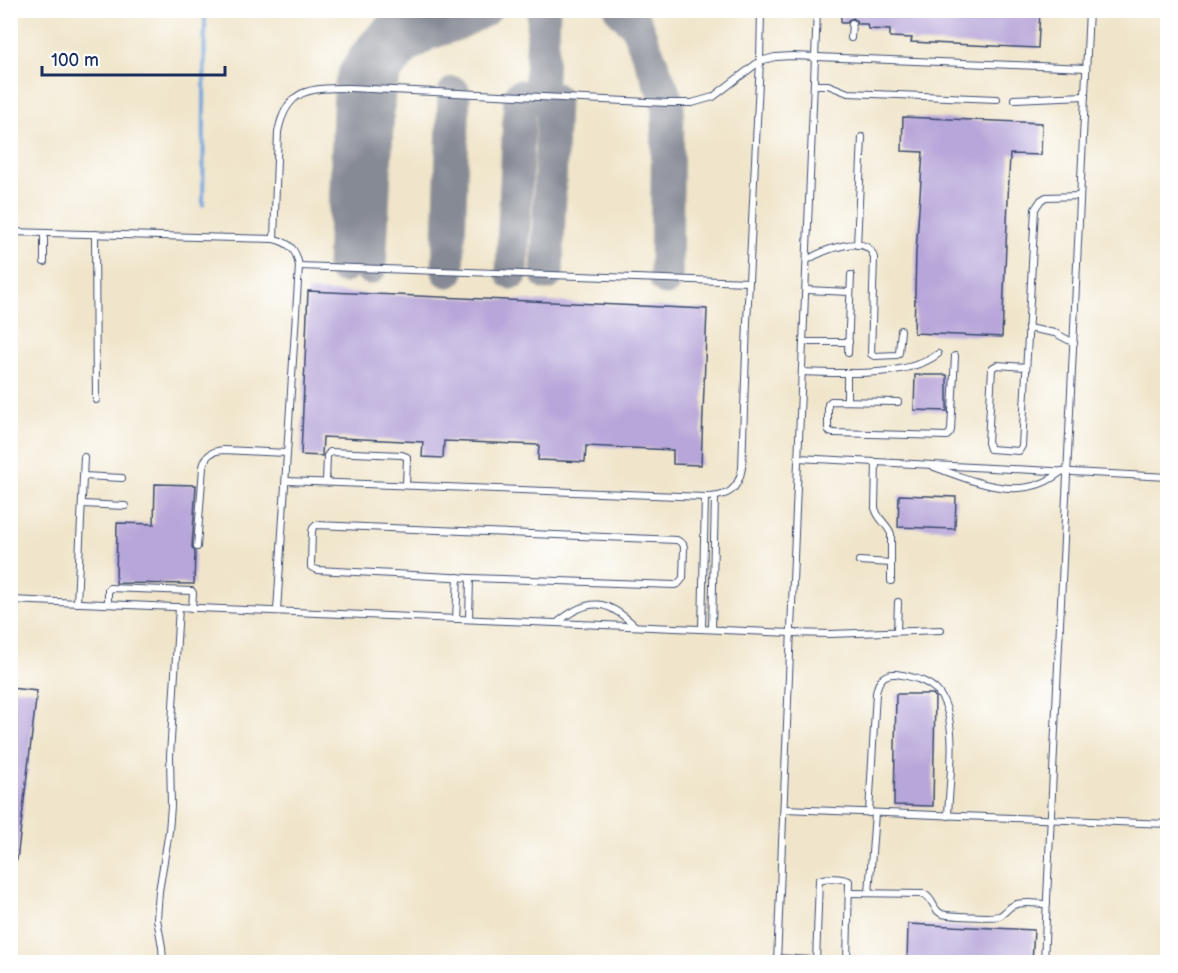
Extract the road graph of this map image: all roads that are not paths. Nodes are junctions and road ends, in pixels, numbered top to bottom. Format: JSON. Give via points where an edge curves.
{"nodes":[{"id":1,"x":762,"y":10,"type":"edge"},
{"id":2,"x":817,"y":10,"type":"edge"},
{"id":3,"x":1089,"y":10,"type":"edge"},
{"id":4,"x":852,"y":24,"type":"dead end"},
{"id":5,"x":851,"y":38,"type":"dead end"},
{"id":6,"x":816,"y":57,"type":"junction"},
{"id":7,"x":760,"y":61,"type":"junction"},
{"id":8,"x":1086,"y":68,"type":"junction"},
{"id":9,"x":815,"y":85,"type":"junction"},
{"id":10,"x":1085,"y":96,"type":"junction"},
{"id":11,"x":997,"y":99,"type":"dead end"},
{"id":12,"x":1014,"y":99,"type":"dead end"},
{"id":13,"x":862,"y":136,"type":"dead end"},
{"id":14,"x":1080,"y":196,"type":"junction"},
{"id":15,"x":10,"y":231,"type":"edge"},
{"id":16,"x":44,"y":232,"type":"junction"},
{"id":17,"x":95,"y":234,"type":"junction"},
{"id":18,"x":274,"y":239,"type":"junction"},
{"id":19,"x":857,"y":245,"type":"junction"},
{"id":20,"x":807,"y":260,"type":"junction"},
{"id":21,"x":44,"y":262,"type":"dead end"},
{"id":22,"x":299,"y":266,"type":"junction"},
{"id":23,"x":850,"y":275,"type":"dead end"},
{"id":24,"x":749,"y":282,"type":"junction"},
{"id":25,"x":806,"y":290,"type":"junction"},
{"id":26,"x":850,"y":292,"type":"junction"},
{"id":27,"x":1028,"y":328,"type":"junction"},
{"id":28,"x":901,"y":330,"type":"dead end"},
{"id":29,"x":803,"y":342,"type":"junction"},
{"id":30,"x":849,"y":342,"type":"junction"},
{"id":31,"x":1074,"y":343,"type":"junction"},
{"id":32,"x":848,"y":353,"type":"dead end"},
{"id":33,"x":938,"y":354,"type":"dead end"},
{"id":34,"x":955,"y":356,"type":"dead end"},
{"id":35,"x":1026,"y":367,"type":"junction"},
{"id":36,"x":802,"y":372,"type":"junction"},
{"id":37,"x":847,"y":373,"type":"junction"},
{"id":38,"x":96,"y":400,"type":"dead end"},
{"id":39,"x":847,"y":401,"type":"junction"},
{"id":40,"x":898,"y":402,"type":"dead end"},
{"id":41,"x":287,"y":453,"type":"junction"},
{"id":42,"x":84,"y":457,"type":"dead end"},
{"id":43,"x":798,"y":459,"type":"junction"},
{"id":44,"x":876,"y":462,"type":"junction"},
{"id":45,"x":928,"y":465,"type":"junction"},
{"id":46,"x":1065,"y":471,"type":"junction"},
{"id":47,"x":83,"y":476,"type":"junction"},
{"id":48,"x":1167,"y":477,"type":"edge"},
{"id":49,"x":122,"y":478,"type":"dead end"},
{"id":50,"x":285,"y":481,"type":"junction"},
{"id":51,"x":326,"y":482,"type":"junction"},
{"id":52,"x":406,"y":485,"type":"junction"},
{"id":53,"x":705,"y":497,"type":"junction"},
{"id":54,"x":715,"y":497,"type":"junction"},
{"id":55,"x":82,"y":504,"type":"junction"},
{"id":56,"x":125,"y":506,"type":"dead end"},
{"id":57,"x":197,"y":547,"type":"dead end"},
{"id":58,"x":859,"y":561,"type":"dead end"},
{"id":59,"x":891,"y":563,"type":"junction"},
{"id":60,"x":458,"y":577,"type":"junction"},
{"id":61,"x":470,"y":578,"type":"junction"},
{"id":62,"x":891,"y":581,"type":"dead end"},
{"id":63,"x":10,"y":600,"type":"edge"},
{"id":64,"x":898,"y":602,"type":"dead end"},
{"id":65,"x":77,"y":603,"type":"junction"},
{"id":66,"x":108,"y":604,"type":"junction"},
{"id":67,"x":179,"y":607,"type":"junction"},
{"id":68,"x":192,"y":608,"type":"junction"},
{"id":69,"x":277,"y":611,"type":"junction"},
{"id":70,"x":456,"y":619,"type":"junction"},
{"id":71,"x":469,"y":619,"type":"junction"},
{"id":72,"x":558,"y":623,"type":"junction"},
{"id":73,"x":636,"y":626,"type":"junction"},
{"id":74,"x":702,"y":629,"type":"junction"},
{"id":75,"x":712,"y":629,"type":"junction"},
{"id":76,"x":941,"y":630,"type":"dead end"},
{"id":77,"x":897,"y":631,"type":"junction"},
{"id":78,"x":792,"y":633,"type":"junction"},
{"id":79,"x":784,"y":809,"type":"junction"},
{"id":80,"x":872,"y":813,"type":"junction"},
{"id":81,"x":948,"y":816,"type":"junction"},
{"id":82,"x":1051,"y":820,"type":"junction"},
{"id":83,"x":1167,"y":824,"type":"edge"},
{"id":84,"x":850,"y":893,"type":"junction"},
{"id":85,"x":869,"y":893,"type":"junction"},
{"id":86,"x":1047,"y":904,"type":"junction"},
{"id":87,"x":778,"y":960,"type":"edge"},
{"id":88,"x":816,"y":961,"type":"edge"},
{"id":89,"x":847,"y":962,"type":"edge"},
{"id":90,"x":163,"y":963,"type":"edge"},
{"id":91,"x":1044,"y":963,"type":"edge"}],
"edges":[{"from":1,"to":7,"type":"lane"},
{"from":2,"to":6,"type":"lane"},
{"from":3,"to":8,"type":"lane"},
{"from":4,"to":5,"type":"lane"},
{"from":6,"to":7,"type":"lane"},
{"from":6,"to":8,"type":"lane"},
{"from":6,"to":9,"type":"lane"},
{"from":7,"to":18,"type":"lane","via":[[713,97],[692,103],[350,88],[305,91],[281,115]]},
{"from":7,"to":24,"type":"lane"},
{"from":8,"to":10,"type":"lane"},
{"from":9,"to":11,"type":"lane","via":[[848,93]]},
{"from":9,"to":20,"type":"lane"},
{"from":10,"to":12,"type":"lane"},
{"from":10,"to":14,"type":"lane"},
{"from":13,"to":19,"type":"lane"},
{"from":14,"to":27,"type":"lane","via":[[1046,197],[1035,209]]},
{"from":14,"to":31,"type":"lane"},
{"from":15,"to":16,"type":"lane"},
{"from":16,"to":17,"type":"lane"},
{"from":16,"to":21,"type":"lane"},
{"from":17,"to":18,"type":"lane"},
{"from":17,"to":38,"type":"lane"},
{"from":18,"to":22,"type":"lane","via":[[292,248]]},
{"from":19,"to":20,"type":"lane","via":[[826,250]]},
{"from":19,"to":28,"type":"lane","via":[[868,247],[874,258],[871,354],[897,356]]},
{"from":20,"to":25,"type":"lane"},
{"from":22,"to":24,"type":"lane"},
{"from":22,"to":41,"type":"lane"},
{"from":23,"to":26,"type":"lane"},
{"from":24,"to":54,"type":"lane","via":[[742,468],[735,488]]},
{"from":25,"to":26,"type":"lane"},
{"from":25,"to":29,"type":"lane"},
{"from":26,"to":30,"type":"lane"},
{"from":27,"to":31,"type":"lane","via":[[1055,333]]},
{"from":27,"to":35,"type":"lane"},
{"from":29,"to":30,"type":"lane"},
{"from":29,"to":36,"type":"lane"},
{"from":30,"to":32,"type":"lane"},
{"from":31,"to":46,"type":"lane"},
{"from":33,"to":37,"type":"lane","via":[[901,370]]},
{"from":34,"to":39,"type":"lane","via":[[951,430],[947,436],[830,432],[828,404]]},
{"from":35,"to":35,"type":"lane","via":[[1022,449],[990,449],[992,368]]},
{"from":36,"to":37,"type":"lane"},
{"from":36,"to":43,"type":"lane"},
{"from":37,"to":39,"type":"lane"},
{"from":39,"to":40,"type":"lane"},
{"from":41,"to":50,"type":"lane"},
{"from":41,"to":57,"type":"lane","via":[[223,450],[209,454],[203,467]]},
{"from":42,"to":47,"type":"lane"},
{"from":43,"to":44,"type":"lane"},
{"from":43,"to":78,"type":"lane"},
{"from":44,"to":45,"type":"lane"},
{"from":44,"to":59,"type":"lane","via":[[875,508],[891,534]]},
{"from":45,"to":46,"type":"lane"},
{"from":45,"to":46,"type":"lane","via":[[989,486],[1011,489],[1034,487]]},
{"from":46,"to":48,"type":"lane"},
{"from":46,"to":82,"type":"lane"},
{"from":47,"to":49,"type":"lane"},
{"from":47,"to":55,"type":"lane"},
{"from":50,"to":51,"type":"lane"},
{"from":50,"to":69,"type":"lane"},
{"from":51,"to":52,"type":"lane"},
{"from":51,"to":52,"type":"lane","via":[[330,452],[407,456]]},
{"from":52,"to":53,"type":"lane"},
{"from":53,"to":54,"type":"lane"},
{"from":53,"to":74,"type":"lane"},
{"from":54,"to":75,"type":"lane"},
{"from":55,"to":56,"type":"lane"},
{"from":55,"to":65,"type":"lane"},
{"from":58,"to":59,"type":"lane"},
{"from":59,"to":62,"type":"lane"},
{"from":60,"to":61,"type":"lane"},
{"from":60,"to":61,"type":"lane","via":[[314,569],[313,528],[320,525],[673,539],[684,548],[683,578],[674,585]]},
{"from":60,"to":70,"type":"lane"},
{"from":61,"to":71,"type":"lane"},
{"from":63,"to":65,"type":"lane"},
{"from":64,"to":77,"type":"lane"},
{"from":65,"to":66,"type":"lane"},
{"from":66,"to":67,"type":"lane"},
{"from":66,"to":68,"type":"lane","via":[[109,588],[192,591]]},
{"from":67,"to":68,"type":"lane"},
{"from":67,"to":90,"type":"lane","via":[[170,756],[171,806],[159,891]]},
{"from":68,"to":69,"type":"lane"},
{"from":69,"to":70,"type":"lane"},
{"from":70,"to":71,"type":"lane"},
{"from":71,"to":72,"type":"lane"},
{"from":72,"to":73,"type":"lane"},
{"from":72,"to":73,"type":"lane","via":[[577,609],[597,604],[617,610]]},
{"from":73,"to":74,"type":"lane"},
{"from":74,"to":75,"type":"lane"},
{"from":75,"to":78,"type":"lane"},
{"from":76,"to":77,"type":"lane"},
{"from":77,"to":78,"type":"lane"},
{"from":78,"to":79,"type":"lane"},
{"from":79,"to":80,"type":"lane"},
{"from":79,"to":87,"type":"lane"},
{"from":80,"to":81,"type":"lane"},
{"from":80,"to":81,"type":"lane","via":[[877,684],[891,674],[928,684],[945,704],[952,738]]},
{"from":80,"to":85,"type":"lane"},
{"from":81,"to":82,"type":"lane"},
{"from":82,"to":83,"type":"lane"},
{"from":82,"to":86,"type":"lane"},
{"from":84,"to":85,"type":"lane"},
{"from":84,"to":88,"type":"lane","via":[[848,880],[819,880]]},
{"from":84,"to":89,"type":"lane"},
{"from":85,"to":86,"type":"lane","via":[[924,894],[938,912],[948,915],[999,916],[1013,905]]},
{"from":86,"to":91,"type":"lane"},
{"from":87,"to":88,"type":"lane"},
{"from":88,"to":89,"type":"lane"}]}
